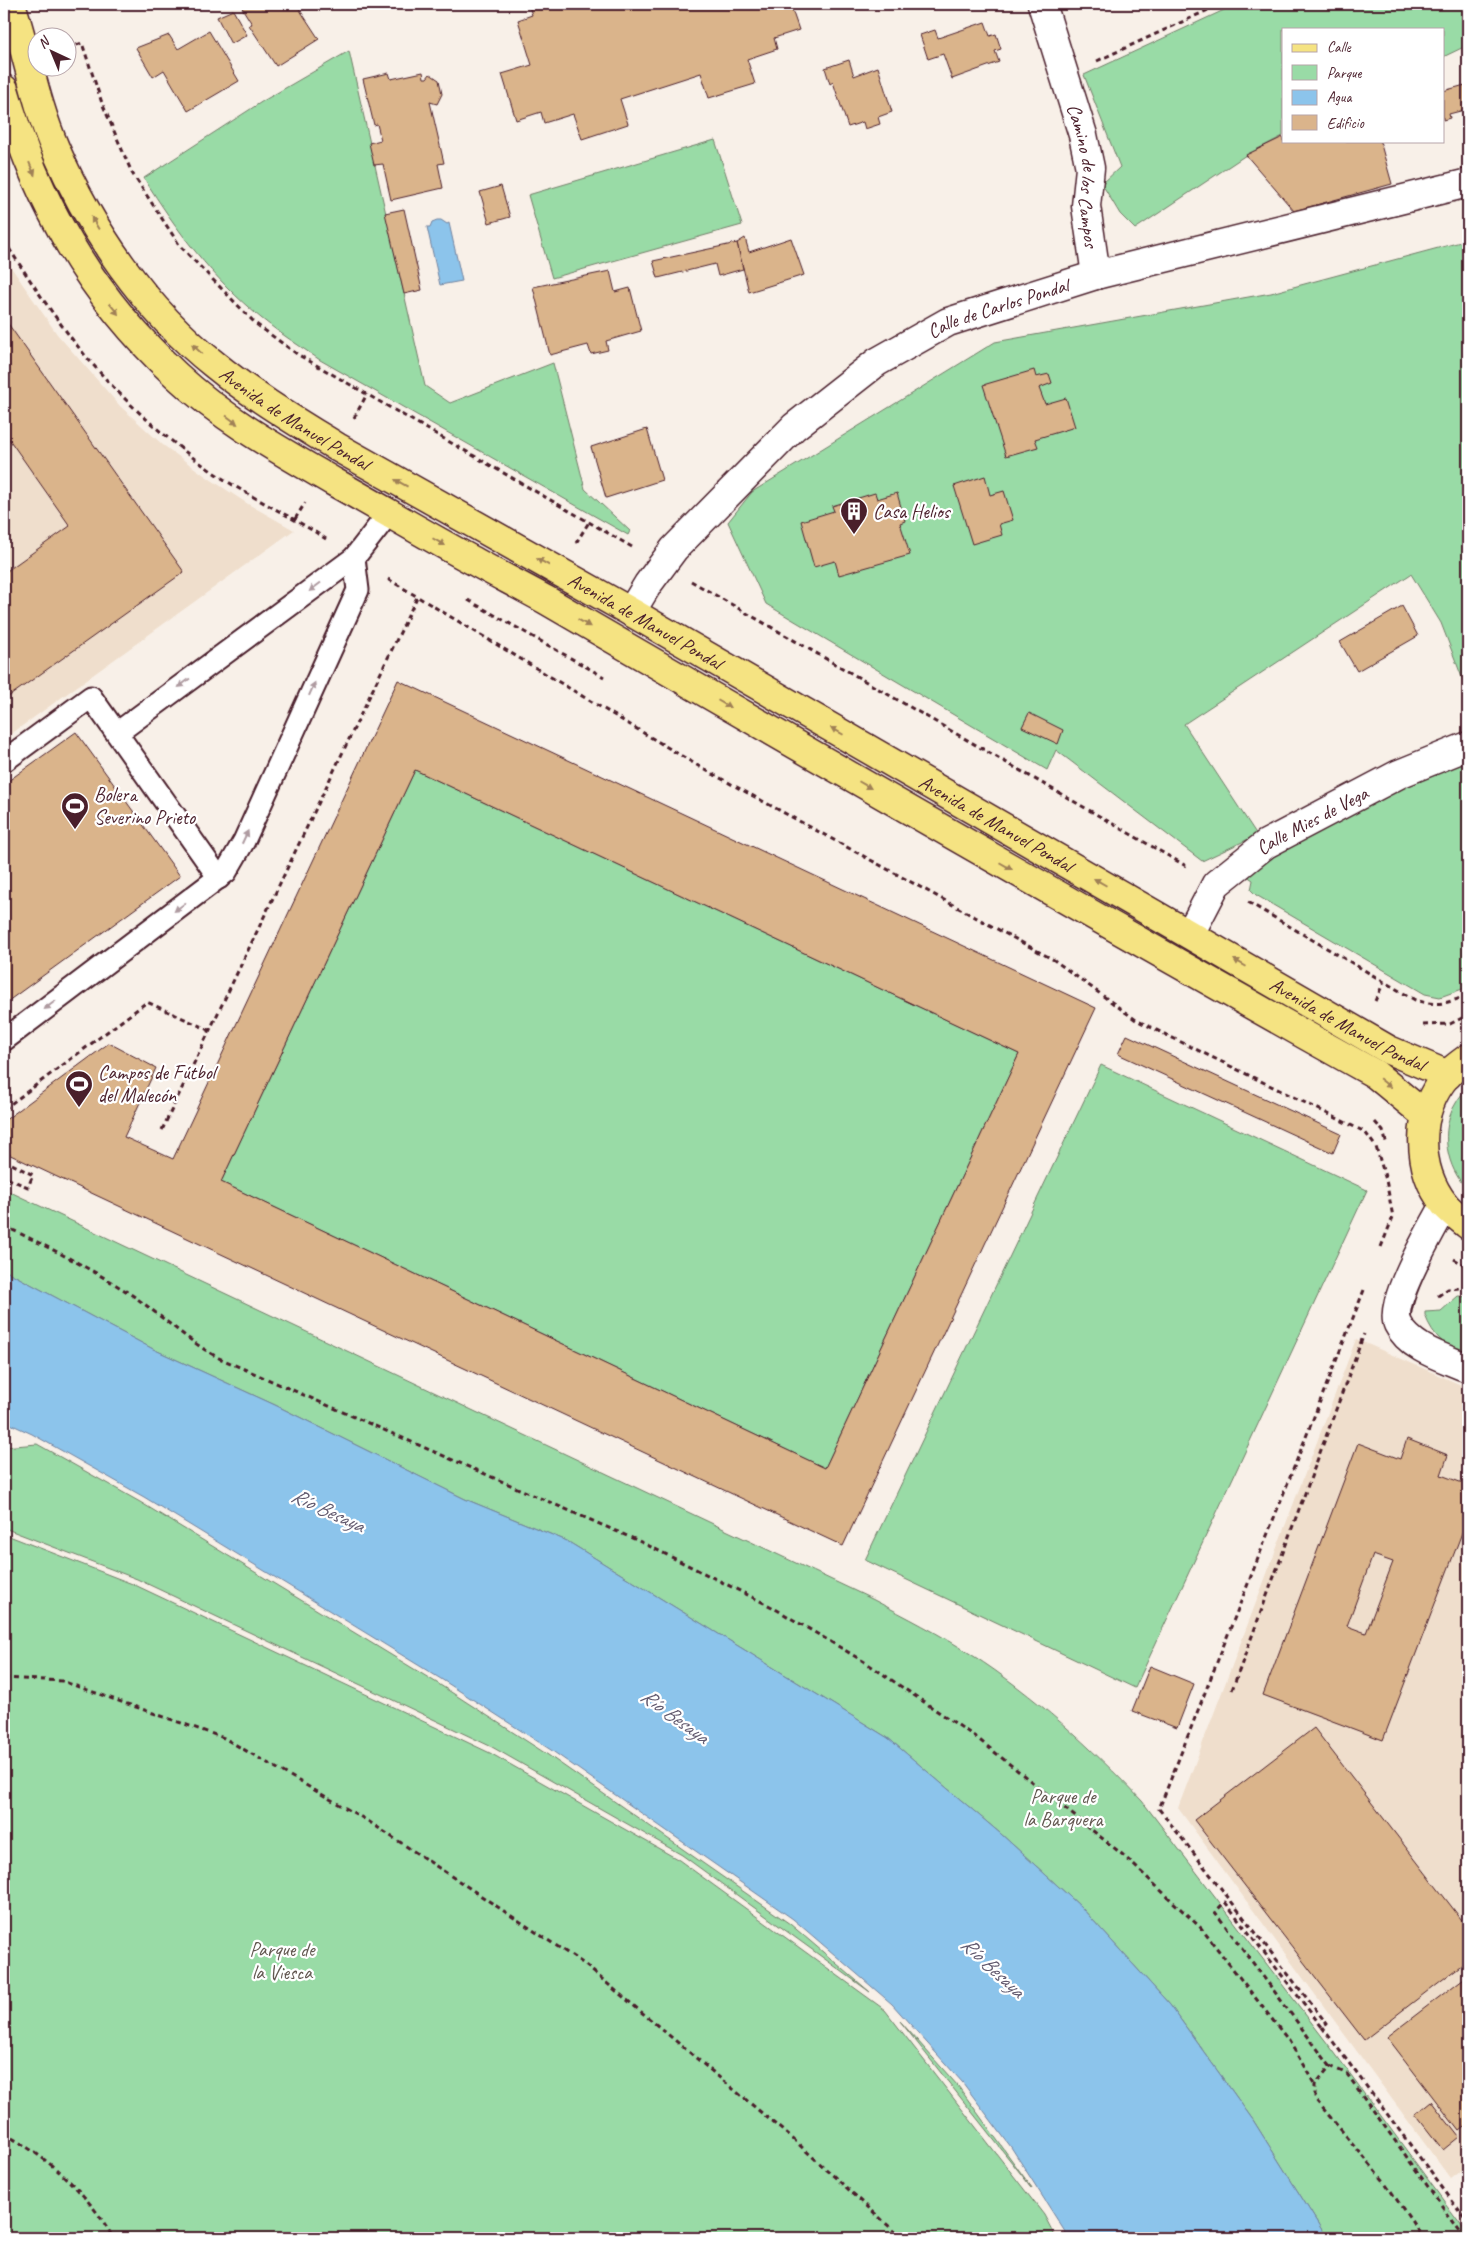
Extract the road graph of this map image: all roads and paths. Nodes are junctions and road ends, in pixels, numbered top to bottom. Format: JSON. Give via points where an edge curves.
{"nodes":[{"id":1,"x":11,"y":4,"type":"edge"},
{"id":2,"x":1042,"y":4,"type":"edge"},
{"id":3,"x":1221,"y":4,"type":"edge"},
{"id":4,"x":78,"y":44,"type":"edge"},
{"id":5,"x":1065,"y":76,"type":"junction"},
{"id":6,"x":4,"y":89,"type":"edge"},
{"id":7,"x":1468,"y":183,"type":"edge"},
{"id":8,"x":1096,"y":275,"type":"junction"},
{"id":9,"x":353,"y":419,"type":"dead end"},
{"id":10,"x":362,"y":424,"type":"dead end"},
{"id":11,"x":389,"y":513,"type":"junction"},
{"id":12,"x":567,"y":539,"type":"dead end"},
{"id":13,"x":584,"y":548,"type":"dead end"},
{"id":14,"x":354,"y":558,"type":"junction"},
{"id":15,"x":662,"y":564,"type":"junction"},
{"id":16,"x":631,"y":612,"type":"junction"},
{"id":17,"x":117,"y":734,"type":"junction"},
{"id":18,"x":1468,"y":746,"type":"edge"},
{"id":19,"x":4,"y":762,"type":"edge"},
{"id":20,"x":219,"y":878,"type":"junction"},
{"id":21,"x":1216,"y":884,"type":"junction"},
{"id":22,"x":1190,"y":934,"type":"junction"},
{"id":23,"x":1468,"y":995,"type":"edge"},
{"id":24,"x":1366,"y":996,"type":"dead end"},
{"id":25,"x":1383,"y":1006,"type":"dead end"},
{"id":26,"x":1468,"y":1015,"type":"edge"},
{"id":27,"x":1417,"y":1026,"type":"dead end"},
{"id":28,"x":209,"y":1030,"type":"junction"},
{"id":29,"x":4,"y":1040,"type":"edge"},
{"id":30,"x":1458,"y":1066,"type":"edge"},
{"id":31,"x":4,"y":1109,"type":"edge"},
{"id":32,"x":1426,"y":1116,"type":"junction"},
{"id":33,"x":162,"y":1130,"type":"dead end"},
{"id":34,"x":4,"y":1160,"type":"edge"},
{"id":35,"x":4,"y":1176,"type":"edge"},
{"id":36,"x":1445,"y":1205,"type":"junction"},
{"id":37,"x":1468,"y":1225,"type":"edge"},
{"id":38,"x":4,"y":1226,"type":"edge"},
{"id":39,"x":1380,"y":1250,"type":"dead end"},
{"id":40,"x":1367,"y":1283,"type":"dead end"},
{"id":41,"x":1365,"y":1331,"type":"dead end"},
{"id":42,"x":1468,"y":1368,"type":"edge"},
{"id":43,"x":4,"y":1678,"type":"edge"},
{"id":44,"x":1232,"y":1690,"type":"dead end"},
{"id":45,"x":1322,"y":2027,"type":"junction"},
{"id":46,"x":1330,"y":2066,"type":"junction"},
{"id":47,"x":1315,"y":2085,"type":"junction"},
{"id":48,"x":4,"y":2134,"type":"edge"},
{"id":49,"x":1468,"y":2222,"type":"edge"},
{"id":50,"x":113,"y":2238,"type":"edge"},
{"id":51,"x":902,"y":2238,"type":"edge"},
{"id":52,"x":1424,"y":2238,"type":"edge"},
{"id":53,"x":1466,"y":2238,"type":"edge"}],
"edges":[{"from":16,"to":1,"type":"main road","name":"Avenida de Manuel Pondal","one_way":true,"via":[[290,418],[214,364],[183,336],[152,304],[116,258],[71,183],[46,126]]},
{"from":2,"to":5,"type":"street","name":"Camino de los Campos"},
{"from":3,"to":5,"type":"path","name":"Camino de los Campos"},
{"from":4,"to":15,"type":"path","via":[[82,43],[102,103],[132,173],[180,246],[256,324],[297,354]]},
{"from":5,"to":8,"type":"street","name":"Camino de los Campos","via":[[1090,168],[1086,206]]},
{"from":6,"to":11,"type":"main road","name":"Avenida de Manuel Pondal","one_way":true,"via":[[26,155],[68,241],[91,280],[148,347],[180,378],[240,425]]},
{"from":7,"to":8,"type":"street","name":"Calle de Carlos Pondal"},
{"from":8,"to":15,"type":"street","name":"Calle de Carlos Pondal","via":[[948,322],[877,362],[794,427]]},
{"from":9,"to":10,"type":"path"},
{"from":11,"to":14,"type":"lane"},
{"from":11,"to":32,"type":"main road","name":"Avenida de Manuel Pondal","one_way":true,"via":[[1374,1074]]},
{"from":12,"to":13,"type":"path"},
{"from":14,"to":17,"type":"lane","one_way":true},
{"from":20,"to":14,"type":"lane","one_way":true,"via":[[244,841],[358,590]]},
{"from":15,"to":16,"type":"street","name":"Calle de Carlos Pondal"},
{"from":15,"to":21,"type":"path"},
{"from":22,"to":16,"type":"main road","name":"Avenida de Manuel Pondal","one_way":true},
{"from":17,"to":19,"type":"lane","via":[[91,697]]},
{"from":17,"to":20,"type":"lane"},
{"from":18,"to":21,"type":"street","name":"Calle Mies de Vega","via":[[1399,774],[1266,844]]},
{"from":20,"to":29,"type":"lane","one_way":true},
{"from":21,"to":22,"type":"street","name":"Calle Mies de Vega"},
{"from":21,"to":23,"type":"path","via":[[1415,1000],[1442,1005]]},
{"from":30,"to":22,"type":"main road","name":"Avenida de Manuel Pondal","one_way":true,"via":[[1389,1050]]},
{"from":24,"to":25,"type":"path"},
{"from":26,"to":27,"type":"path","via":[[1450,1024]]},
{"from":28,"to":31,"type":"path","via":[[147,1002]]},
{"from":28,"to":33,"type":"path"},
{"from":28,"to":39,"type":"path","via":[[417,597],[700,768],[1054,960],[1136,1020],[1365,1132],[1376,1147],[1393,1216]]},
{"from":30,"to":32,"type":"main road","via":[[1434,1094]]},
{"from":32,"to":36,"type":"main road","via":[[1422,1148],[1429,1178]]},
{"from":34,"to":35,"type":"path","via":[[33,1174],[28,1187]]},
{"from":36,"to":37,"type":"main road"},
{"from":36,"to":42,"type":"street","via":[[1398,1300],[1397,1323],[1410,1340]]},
{"from":38,"to":47,"type":"path","via":[[72,1258],[130,1294],[197,1346],[219,1358],[641,1542],[772,1607],[868,1664],[977,1738],[1123,1855],[1201,1928],[1289,2042]]},
{"from":40,"to":45,"type":"path","via":[[1159,1809],[1327,2024]]},
{"from":41,"to":44,"type":"path"},
{"from":43,"to":51,"type":"path","via":[[62,1681],[224,1738],[368,1822],[584,1964],[794,2140]]},
{"from":45,"to":46,"type":"path","via":[[1225,1902],[1215,1912]]},
{"from":45,"to":49,"type":"path"},
{"from":46,"to":47,"type":"path"},
{"from":46,"to":53,"type":"path","via":[[1347,2074]]},
{"from":47,"to":52,"type":"path","via":[[1316,2099],[1384,2181]]},
{"from":48,"to":50,"type":"path","via":[[20,2142],[75,2185]]}]}
